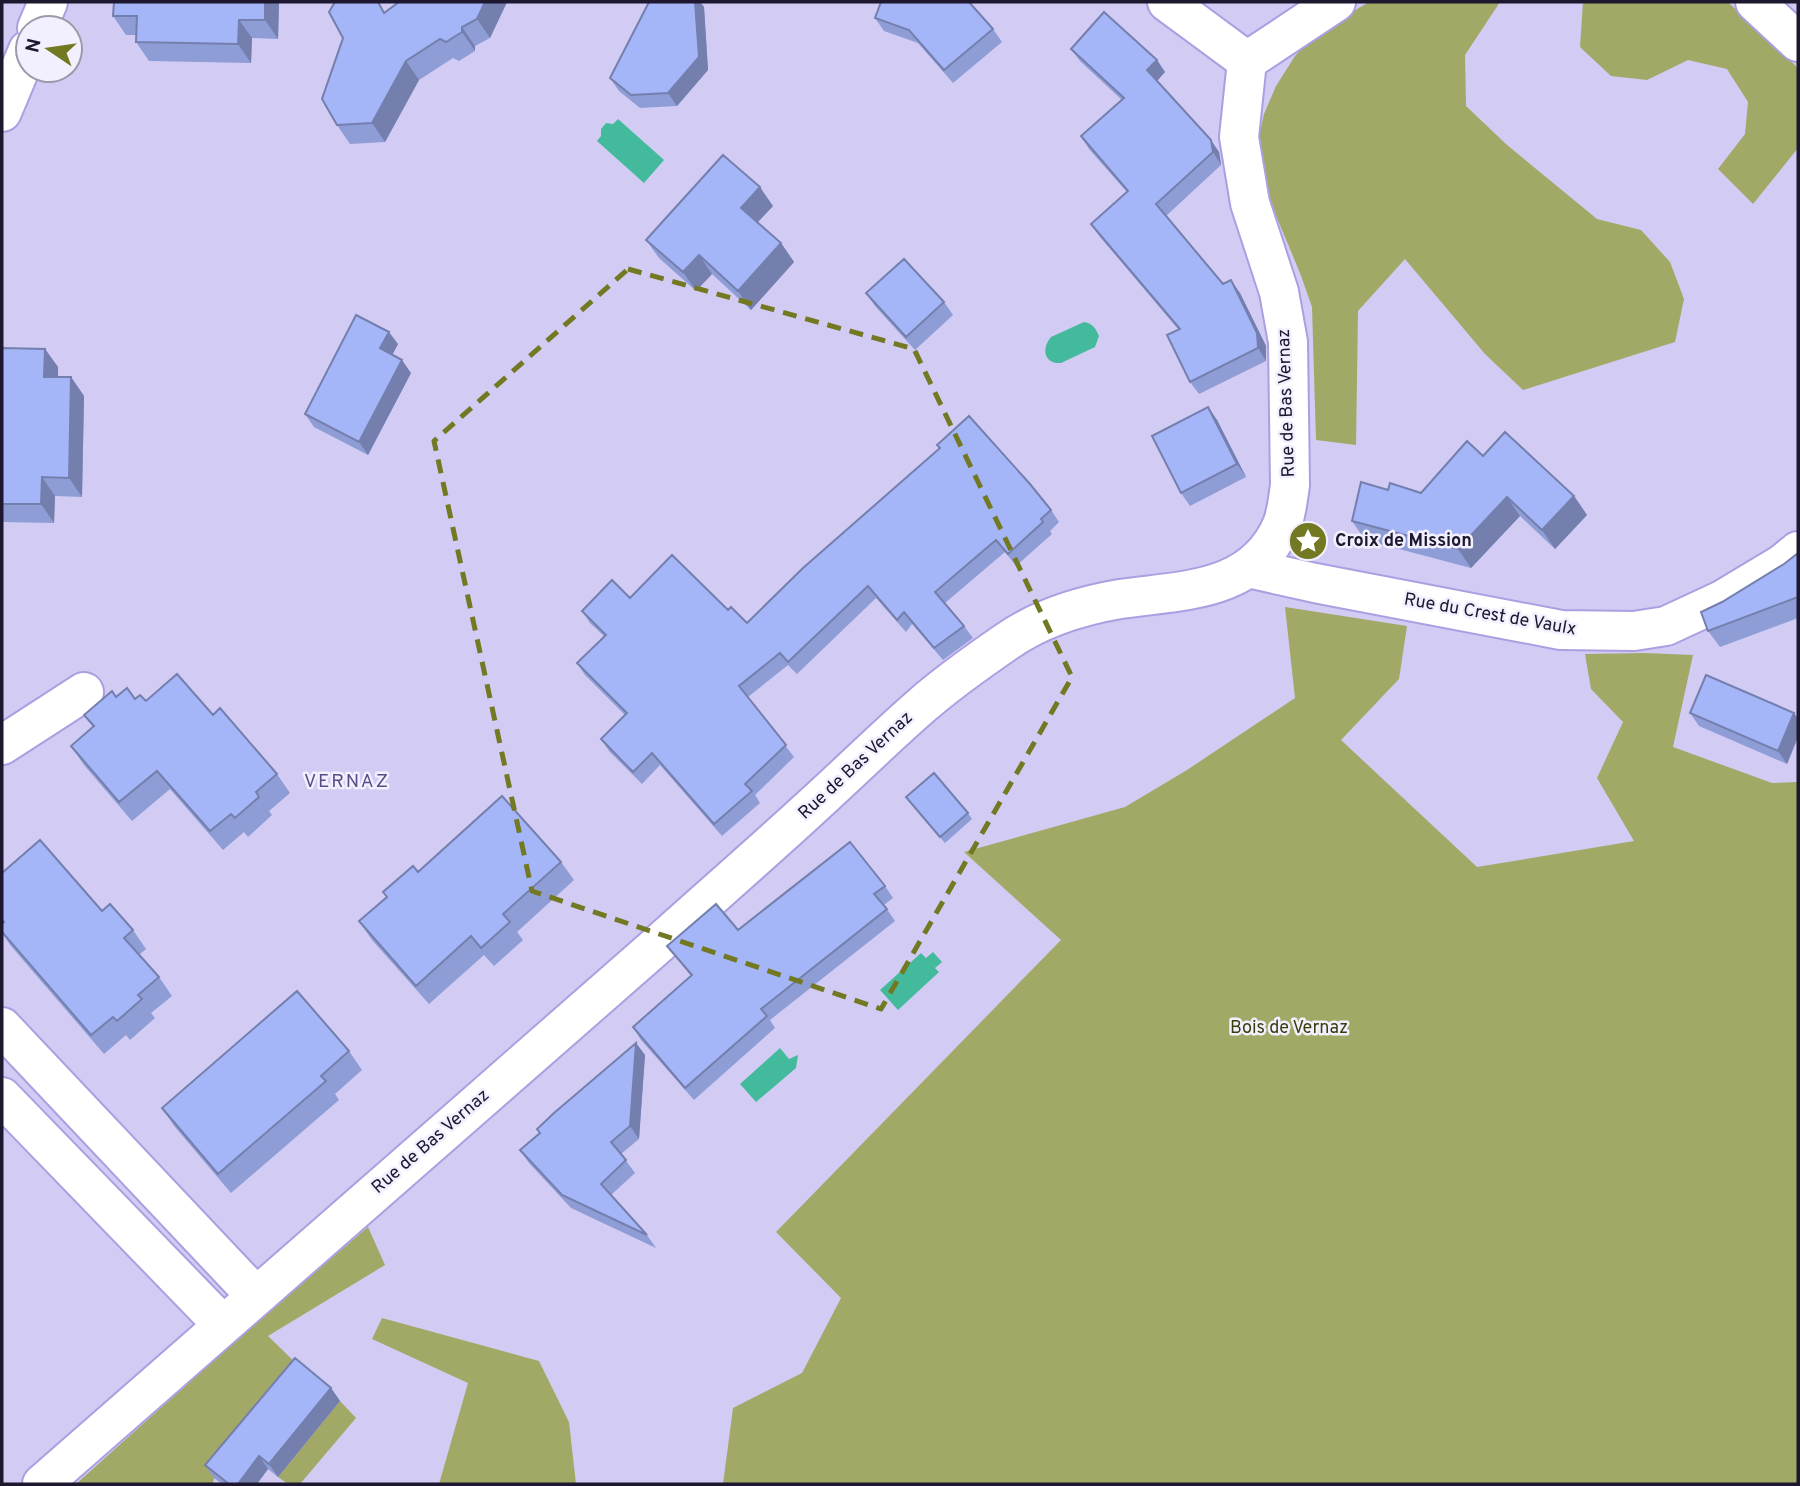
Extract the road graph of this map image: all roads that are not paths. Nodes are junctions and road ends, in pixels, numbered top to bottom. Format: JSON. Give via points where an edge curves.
{"nodes":[{"id":1,"x":1167,"y":2,"type":"edge"},
{"id":2,"x":1336,"y":2,"type":"edge"},
{"id":3,"x":1755,"y":2,"type":"edge"},
{"id":4,"x":1798,"y":42,"type":"edge"},
{"id":5,"x":1247,"y":61,"type":"junction"},
{"id":6,"x":14,"y":84,"type":"edge"},
{"id":7,"x":2,"y":113,"type":"edge"},
{"id":8,"x":1798,"y":551,"type":"edge"},
{"id":9,"x":1248,"y":568,"type":"junction"},
{"id":10,"x":84,"y":692,"type":"dead end"},
{"id":11,"x":2,"y":745,"type":"edge"},
{"id":12,"x":2,"y":1027,"type":"edge"},
{"id":13,"x":2,"y":1097,"type":"edge"},
{"id":14,"x":255,"y":1295,"type":"junction"},
{"id":15,"x":222,"y":1324,"type":"junction"},
{"id":16,"x":42,"y":1484,"type":"edge"}],
"edges":[{"from":1,"to":5,"type":"street"},
{"from":2,"to":5,"type":"street"},
{"from":3,"to":4,"type":"street"},
{"from":5,"to":9,"type":"street","name":"Rue de Bas Vernaz","via":[[1239,137],[1250,203],[1279,292],[1288,342],[1290,485],[1282,524],[1263,556]]},
{"from":6,"to":7,"type":"street"},
{"from":8,"to":9,"type":"street","name":"Rue du Crest de Vaulx","via":[[1722,600],[1666,626],[1634,631],[1562,630]]},
{"from":9,"to":14,"type":"street","name":"Rue de Bas Vernaz","via":[[1232,578],[1188,590],[1072,609],[1009,639],[922,705],[711,897]]},
{"from":10,"to":11,"type":"street"},
{"from":12,"to":14,"type":"street"},
{"from":13,"to":15,"type":"street"},
{"from":14,"to":15,"type":"street","name":"Rue de Bas Vernaz"},
{"from":15,"to":16,"type":"street","name":"Rue de Bas Vernaz"}]}
